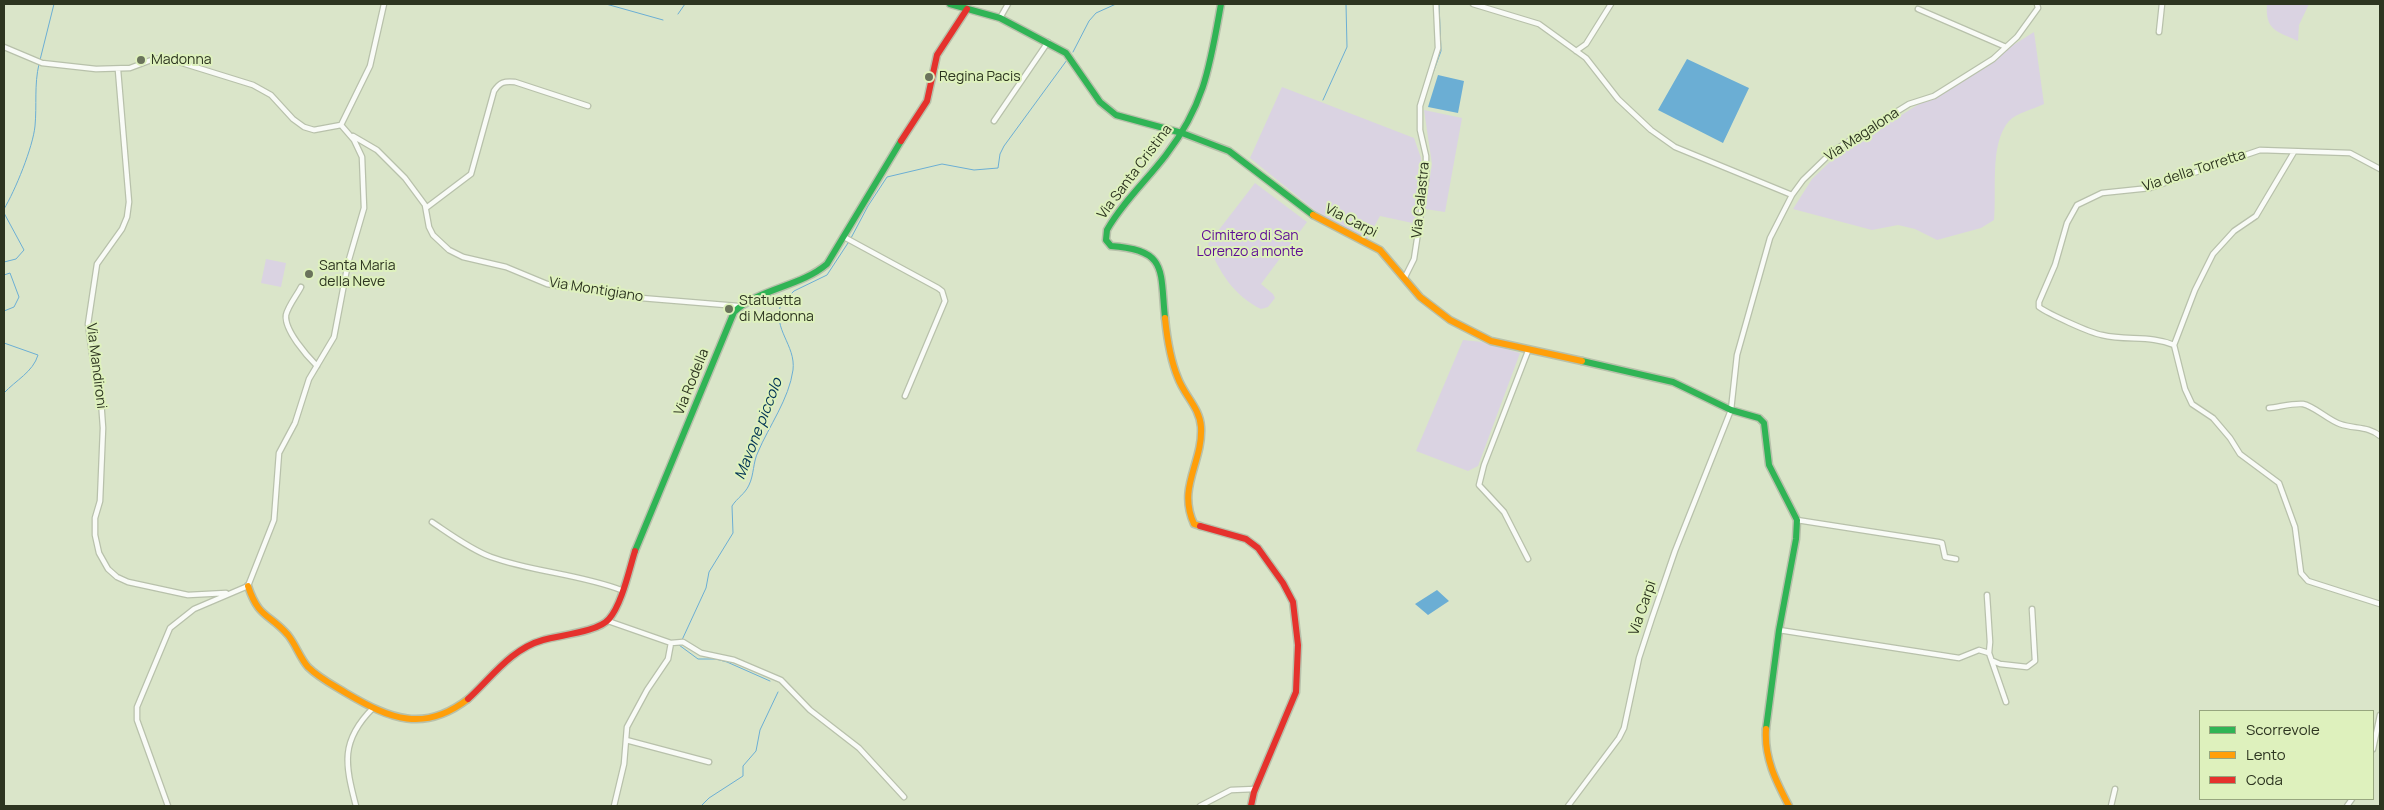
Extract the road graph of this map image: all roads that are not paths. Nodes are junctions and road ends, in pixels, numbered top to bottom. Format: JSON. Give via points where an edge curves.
{"nodes":[{"id":1,"x":384,"y":4,"type":"edge"},
{"id":2,"x":950,"y":4,"type":"edge"},
{"id":3,"x":1008,"y":4,"type":"edge"},
{"id":4,"x":1221,"y":4,"type":"edge"},
{"id":5,"x":1436,"y":4,"type":"edge"},
{"id":6,"x":1473,"y":4,"type":"edge"},
{"id":7,"x":1611,"y":4,"type":"edge"},
{"id":8,"x":2162,"y":4,"type":"edge"},
{"id":9,"x":2037,"y":6,"type":"edge"},
{"id":10,"x":1918,"y":9,"type":"dead end"},
{"id":11,"x":967,"y":10,"type":"junction"},
{"id":12,"x":1000,"y":18,"type":"junction"},
{"id":13,"x":2159,"y":32,"type":"dead end"},
{"id":14,"x":1048,"y":42,"type":"junction"},
{"id":15,"x":4,"y":47,"type":"edge"},
{"id":16,"x":2006,"y":47,"type":"junction"},
{"id":17,"x":1576,"y":51,"type":"junction"},
{"id":18,"x":118,"y":70,"type":"junction"},
{"id":19,"x":588,"y":106,"type":"dead end"},
{"id":20,"x":994,"y":121,"type":"dead end"},
{"id":21,"x":341,"y":124,"type":"junction"},
{"id":22,"x":1182,"y":133,"type":"junction"},
{"id":23,"x":349,"y":135,"type":"junction"},
{"id":24,"x":2294,"y":152,"type":"junction"},
{"id":25,"x":2380,"y":169,"type":"edge"},
{"id":26,"x":1792,"y":195,"type":"junction"},
{"id":27,"x":426,"y":208,"type":"junction"},
{"id":28,"x":844,"y":237,"type":"junction"},
{"id":29,"x":1405,"y":276,"type":"junction"},
{"id":30,"x":301,"y":286,"type":"dead end"},
{"id":31,"x":738,"y":306,"type":"junction"},
{"id":32,"x":2174,"y":345,"type":"junction"},
{"id":33,"x":1528,"y":351,"type":"junction"},
{"id":34,"x":317,"y":366,"type":"junction"},
{"id":35,"x":906,"y":396,"type":"dead end"},
{"id":36,"x":2269,"y":408,"type":"dead end"},
{"id":37,"x":1731,"y":410,"type":"junction"},
{"id":38,"x":2380,"y":436,"type":"edge"},
{"id":39,"x":1797,"y":520,"type":"junction"},
{"id":40,"x":432,"y":522,"type":"dead end"},
{"id":41,"x":1528,"y":559,"type":"dead end"},
{"id":42,"x":1956,"y":559,"type":"dead end"},
{"id":43,"x":248,"y":586,"type":"junction"},
{"id":44,"x":621,"y":590,"type":"junction"},
{"id":45,"x":233,"y":592,"type":"junction"},
{"id":46,"x":1987,"y":595,"type":"dead end"},
{"id":47,"x":201,"y":596,"type":"junction"},
{"id":48,"x":204,"y":604,"type":"junction"},
{"id":49,"x":2380,"y":604,"type":"edge"},
{"id":50,"x":2032,"y":609,"type":"dead end"},
{"id":51,"x":608,"y":621,"type":"junction"},
{"id":52,"x":1778,"y":630,"type":"junction"},
{"id":53,"x":671,"y":643,"type":"junction"},
{"id":54,"x":1989,"y":653,"type":"junction"},
{"id":55,"x":1993,"y":661,"type":"junction"},
{"id":56,"x":2006,"y":702,"type":"dead end"},
{"id":57,"x":373,"y":708,"type":"junction"},
{"id":58,"x":2380,"y":715,"type":"edge"},
{"id":59,"x":626,"y":740,"type":"junction"},
{"id":60,"x":2374,"y":744,"type":"edge"},
{"id":61,"x":709,"y":762,"type":"dead end"},
{"id":62,"x":1255,"y":789,"type":"junction"},
{"id":63,"x":2115,"y":789,"type":"dead end"},
{"id":64,"x":904,"y":797,"type":"dead end"},
{"id":65,"x":168,"y":806,"type":"edge"},
{"id":66,"x":356,"y":806,"type":"edge"},
{"id":67,"x":614,"y":806,"type":"edge"},
{"id":68,"x":1200,"y":806,"type":"edge"},
{"id":69,"x":1251,"y":806,"type":"edge"},
{"id":70,"x":1568,"y":806,"type":"edge"},
{"id":71,"x":1789,"y":806,"type":"edge"},
{"id":72,"x":2111,"y":806,"type":"edge"}],
"edges":[{"from":1,"to":21,"type":"street","via":[[370,66]]},
{"from":2,"to":11,"type":"street","name":"Via Carpi"},
{"from":3,"to":12,"type":"street"},
{"from":4,"to":22,"type":"street","name":"Via Santa Cristina","via":[[1207,80]]},
{"from":5,"to":29,"type":"street","name":"Via Calastra","via":[[1438,48],[1420,106],[1426,180],[1414,259]]},
{"from":6,"to":17,"type":"street","via":[[1538,24]]},
{"from":7,"to":17,"type":"street","via":[[1586,44]]},
{"from":8,"to":13,"type":"street"},
{"from":9,"to":16,"type":"street","name":"Via Magalona","via":[[2017,37]]},
{"from":10,"to":16,"type":"street"},
{"from":11,"to":12,"type":"street","name":"Via Carpi"},
{"from":11,"to":28,"type":"street","via":[[933,64],[930,94]]},
{"from":12,"to":14,"type":"street","name":"Via Carpi"},
{"from":14,"to":20,"type":"street"},
{"from":14,"to":22,"type":"street","name":"Via Carpi","via":[[1066,53],[1100,102],[1116,115]]},
{"from":15,"to":18,"type":"street","via":[[42,63]]},
{"from":16,"to":26,"type":"street","name":"Via Magalona","via":[[1993,59],[1934,96],[1908,104],[1833,151]]},
{"from":17,"to":26,"type":"street","via":[[1586,58],[1618,99],[1675,147]]},
{"from":18,"to":21,"type":"street","via":[[166,58],[253,85],[270,95],[304,127],[314,130]]},
{"from":18,"to":47,"type":"street","name":"Via Mandironi","via":[[129,202],[122,229],[97,264],[88,324],[100,386],[103,428],[95,535],[99,553],[117,577],[170,592]]},
{"from":19,"to":27,"type":"street","via":[[515,82],[499,84],[494,91],[471,174]]},
{"from":21,"to":23,"type":"street"},
{"from":22,"to":29,"type":"street","name":"Via Carpi","via":[[1229,151],[1317,218],[1380,250]]},
{"from":22,"to":62,"type":"street","name":"Via Santa Cristina","via":[[1112,221],[1106,240],[1111,246],[1147,252],[1155,259],[1161,272],[1172,360],[1178,380],[1201,424],[1186,501],[1188,515],[1194,524],[1206,530],[1246,539],[1258,548],[1293,602],[1298,645],[1296,692]]},
{"from":23,"to":27,"type":"street","name":"Via Montigiano","via":[[378,150],[420,196]]},
{"from":23,"to":34,"type":"street","via":[[362,157],[364,208],[348,262],[334,337]]},
{"from":24,"to":25,"type":"street","name":"Via della Torretta","via":[[2350,153]]},
{"from":24,"to":32,"type":"street","via":[[2256,216],[2234,231],[2213,254]]},
{"from":24,"to":32,"type":"street","name":"Via della Torretta","via":[[2260,150],[2150,188],[2102,193],[2077,205],[2067,223],[2039,306],[2101,335],[2154,338]]},
{"from":26,"to":37,"type":"street","name":"Via Magalona","via":[[1770,238],[1757,280],[1737,355]]},
{"from":27,"to":31,"type":"street","name":"Via Montigiano","via":[[428,227],[449,250],[547,284],[641,298]]},
{"from":28,"to":31,"type":"street","via":[[827,264],[814,275]]},
{"from":28,"to":35,"type":"street","via":[[938,288],[944,296],[945,301]]},
{"from":29,"to":33,"type":"street","name":"Via Carpi","via":[[1420,297],[1450,320],[1491,341]]},
{"from":30,"to":34,"type":"street","via":[[286,313],[286,320],[297,342]]},
{"from":31,"to":44,"type":"street","name":"Via Rodella","via":[[642,532]]},
{"from":32,"to":49,"type":"street","via":[[2192,404],[2213,418],[2240,454],[2279,483],[2295,527],[2301,573],[2308,581]]},
{"from":33,"to":37,"type":"street","name":"Via Carpi","via":[[1660,378]]},
{"from":33,"to":41,"type":"street","via":[[1479,485],[1504,512]]},
{"from":34,"to":43,"type":"street","via":[[295,423],[279,453],[274,520]]},
{"from":36,"to":38,"type":"street","via":[[2310,406],[2327,419],[2348,427],[2374,430]]},
{"from":37,"to":39,"type":"street","name":"Via Carpi","via":[[1759,418],[1764,423],[1769,465]]},
{"from":37,"to":70,"type":"street","name":"Via Carpi","via":[[1652,618],[1624,728]]},
{"from":39,"to":42,"type":"street","via":[[1938,542],[1942,543],[1945,556]]},
{"from":39,"to":52,"type":"street","via":[[1793,558]]},
{"from":40,"to":44,"type":"street","via":[[491,557],[577,576]]},
{"from":43,"to":45,"type":"street"},
{"from":43,"to":57,"type":"street","via":[[254,606],[285,633],[313,672]]},
{"from":44,"to":51,"type":"street","name":"Via Rodella"},
{"from":45,"to":47,"type":"street","name":"Via Mandironi"},
{"from":45,"to":48,"type":"street"},
{"from":46,"to":54,"type":"street"},
{"from":47,"to":48,"type":"street"},
{"from":48,"to":65,"type":"street","via":[[170,628],[136,707],[137,720]]},
{"from":50,"to":55,"type":"street","via":[[2035,661],[2027,667]]},
{"from":51,"to":53,"type":"street"},
{"from":51,"to":57,"type":"street","via":[[524,648],[467,699],[432,718],[407,720]]},
{"from":52,"to":54,"type":"street","via":[[1959,658],[1979,650]]},
{"from":52,"to":71,"type":"street","via":[[1765,746],[1774,777]]},
{"from":53,"to":59,"type":"street","via":[[668,660],[631,718]]},
{"from":53,"to":64,"type":"street","via":[[683,642],[701,652],[734,660],[781,680],[810,710],[859,748]]},
{"from":54,"to":55,"type":"street"},
{"from":55,"to":56,"type":"street"},
{"from":57,"to":66,"type":"street","via":[[358,723],[349,741],[347,757]]},
{"from":58,"to":60,"type":"street"},
{"from":59,"to":61,"type":"street"},
{"from":59,"to":67,"type":"street"},
{"from":62,"to":68,"type":"street","via":[[1232,790]]},
{"from":62,"to":69,"type":"street","name":"Via Santa Cristina"},
{"from":63,"to":72,"type":"street"}]}
